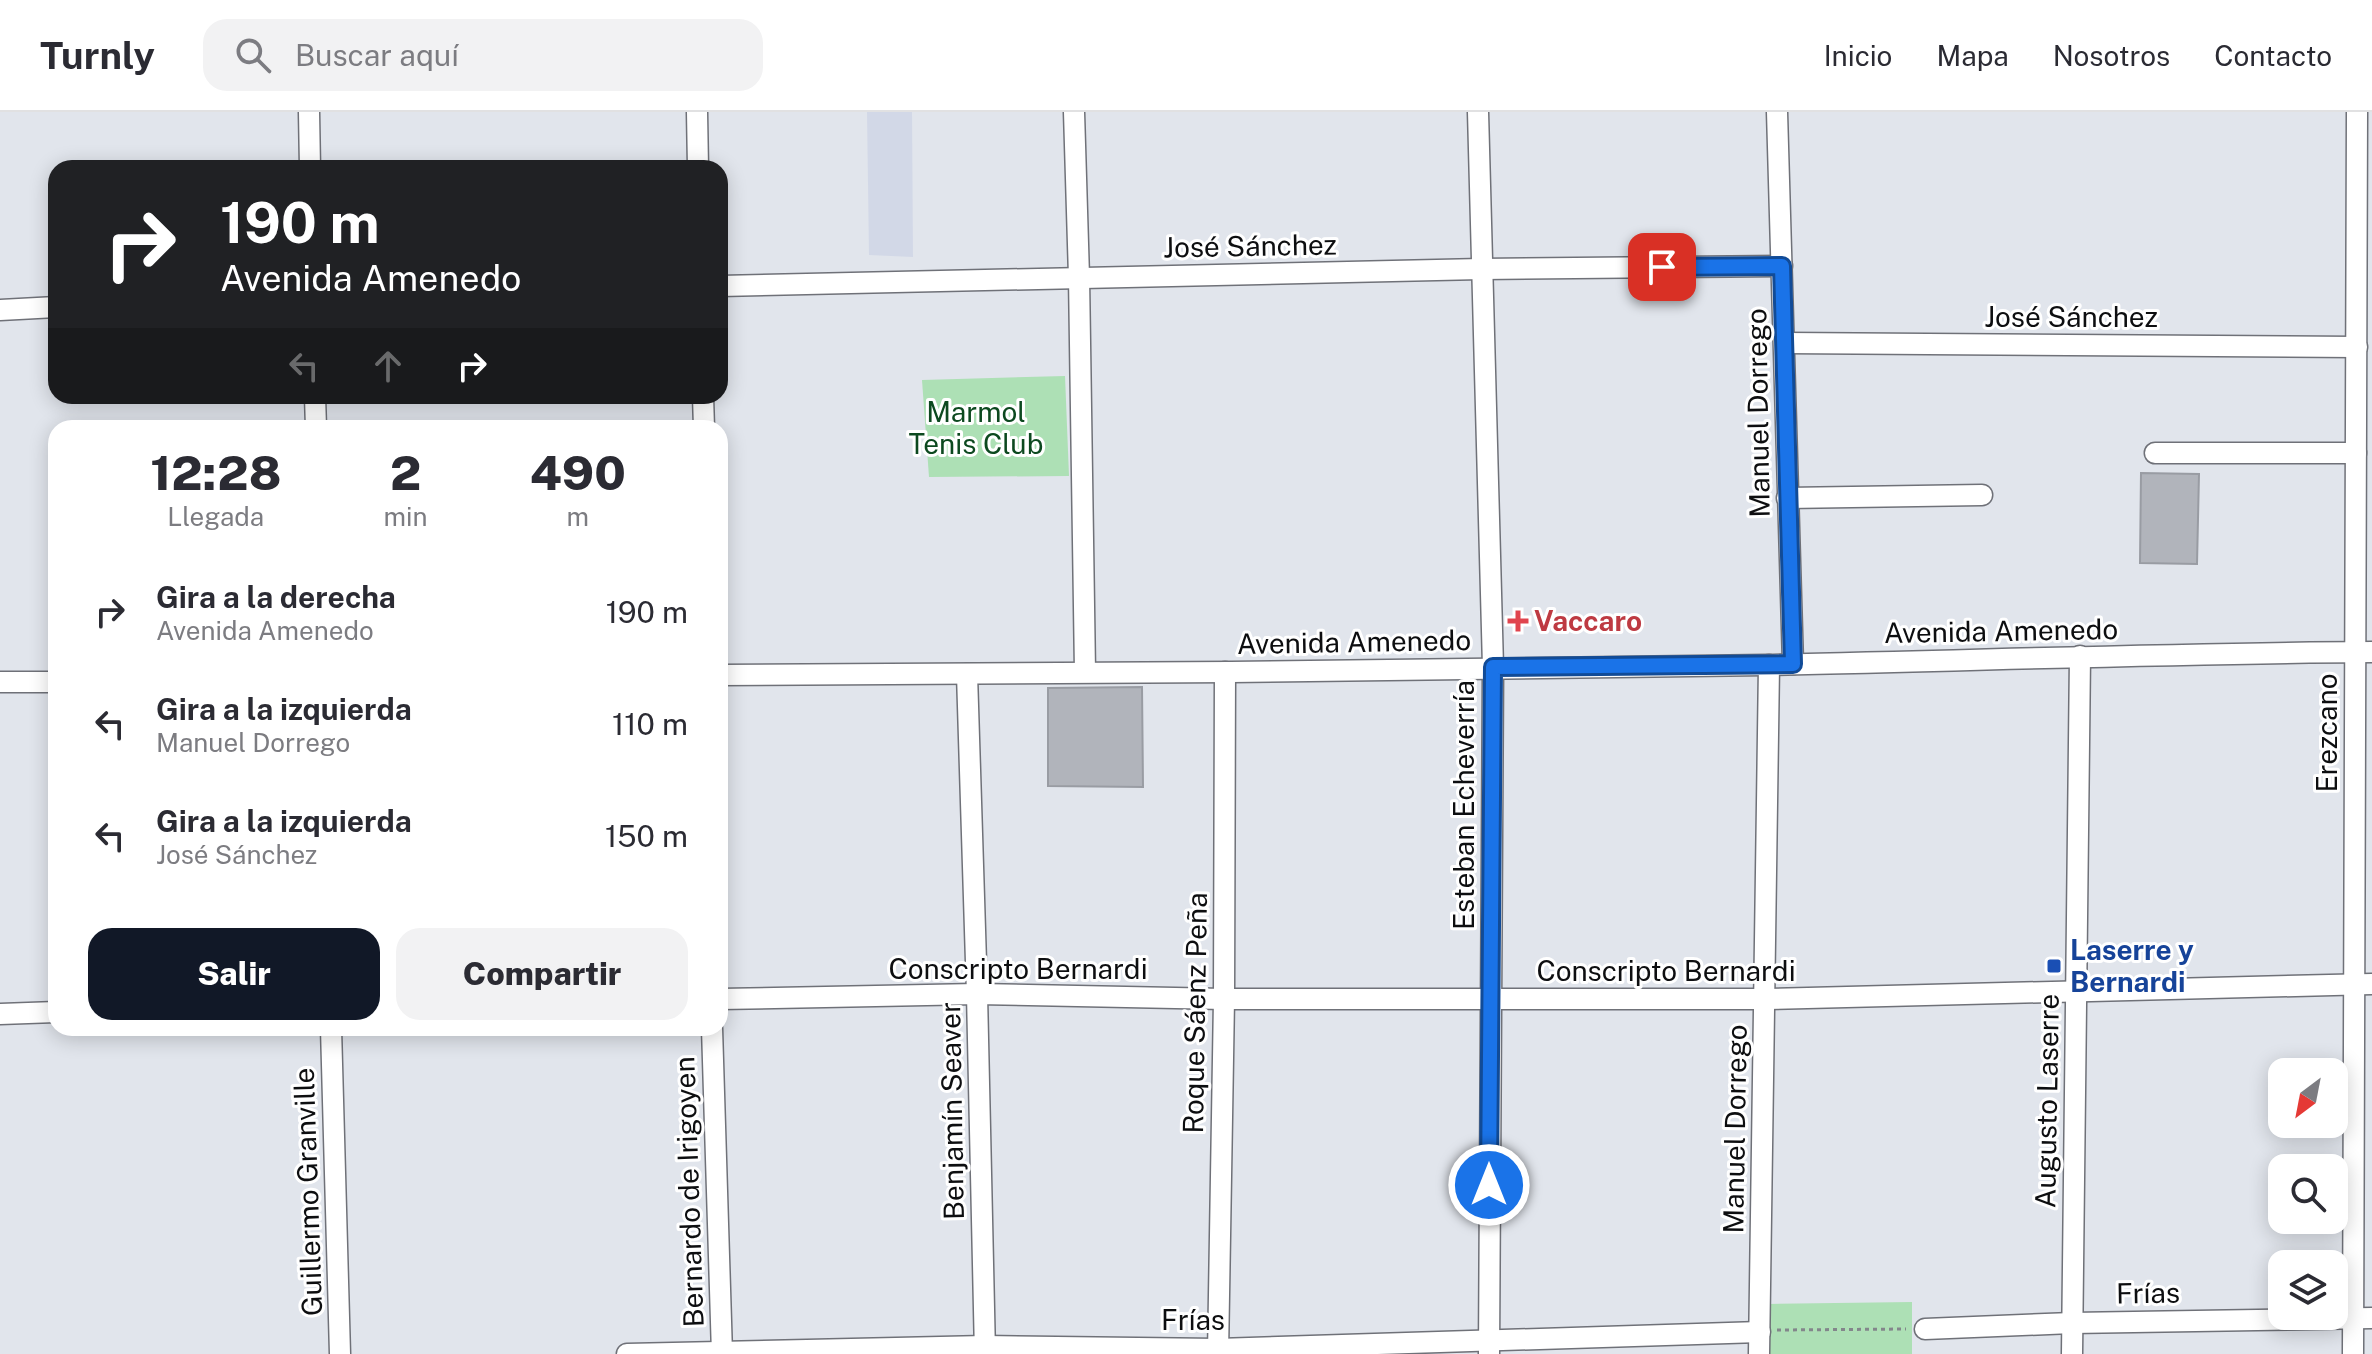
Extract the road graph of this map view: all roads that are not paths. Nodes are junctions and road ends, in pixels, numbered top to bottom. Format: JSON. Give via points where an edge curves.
{"nodes":[{"id":1,"x":309,"y":112,"type":"edge"},
{"id":2,"x":697,"y":112,"type":"edge"},
{"id":3,"x":1074,"y":112,"type":"edge"},
{"id":4,"x":1478,"y":112,"type":"edge"},
{"id":5,"x":1777,"y":112,"type":"edge"},
{"id":6,"x":2357,"y":112,"type":"edge"},
{"id":7,"x":310,"y":160,"type":"edge"},
{"id":8,"x":698,"y":160,"type":"edge"},
{"id":9,"x":1782,"y":266,"type":"junction"},
{"id":10,"x":1481,"y":269,"type":"junction"},
{"id":11,"x":1079,"y":277,"type":"junction"},
{"id":12,"x":728,"y":286,"type":"edge"},
{"id":13,"x":48,"y":307,"type":"edge"},
{"id":14,"x":0,"y":310,"type":"edge"},
{"id":15,"x":2365,"y":315,"type":"edge"},
{"id":16,"x":1785,"y":343,"type":"junction"},
{"id":17,"x":2357,"y":347,"type":"junction"},
{"id":18,"x":2155,"y":453,"type":"dead end"},
{"id":19,"x":2356,"y":453,"type":"junction"},
{"id":20,"x":1982,"y":495,"type":"dead end"},
{"id":21,"x":1787,"y":498,"type":"junction"},
{"id":22,"x":2364,"y":652,"type":"edge"},
{"id":23,"x":2080,"y":656,"type":"junction"},
{"id":24,"x":1793,"y":664,"type":"junction"},
{"id":25,"x":1769,"y":665,"type":"junction"},
{"id":26,"x":1493,"y":667,"type":"junction"},
{"id":27,"x":1085,"y":672,"type":"junction"},
{"id":28,"x":1225,"y":672,"type":"junction"},
{"id":29,"x":967,"y":674,"type":"junction"},
{"id":30,"x":728,"y":675,"type":"edge"},
{"id":31,"x":0,"y":682,"type":"edge"},
{"id":32,"x":48,"y":682,"type":"edge"},
{"id":33,"x":2364,"y":984,"type":"edge"},
{"id":34,"x":2076,"y":991,"type":"junction"},
{"id":35,"x":977,"y":994,"type":"junction"},
{"id":36,"x":728,"y":999,"type":"edge"},
{"id":37,"x":1224,"y":999,"type":"junction"},
{"id":38,"x":1490,"y":999,"type":"junction"},
{"id":39,"x":1765,"y":999,"type":"junction"},
{"id":40,"x":48,"y":1012,"type":"edge"},
{"id":41,"x":0,"y":1014,"type":"edge"},
{"id":42,"x":331,"y":1036,"type":"edge"},
{"id":43,"x":712,"y":1036,"type":"edge"},
{"id":44,"x":2363,"y":1317,"type":"edge"},
{"id":45,"x":2072,"y":1323,"type":"junction"},
{"id":46,"x":1925,"y":1329,"type":"road end"},
{"id":47,"x":1760,"y":1332,"type":"junction"},
{"id":48,"x":1489,"y":1347,"type":"edge"},
{"id":49,"x":985,"y":1350,"type":"edge"},
{"id":50,"x":1218,"y":1351,"type":"edge"},
{"id":51,"x":722,"y":1353,"type":"edge"},
{"id":52,"x":340,"y":1354,"type":"edge"},
{"id":53,"x":627,"y":1354,"type":"edge"},
{"id":54,"x":1759,"y":1354,"type":"edge"},
{"id":55,"x":2072,"y":1354,"type":"edge"},
{"id":56,"x":2353,"y":1354,"type":"edge"}],
"edges":[{"from":1,"to":7,"type":"street"},
{"from":2,"to":8,"type":"street"},
{"from":3,"to":11,"type":"street"},
{"from":4,"to":10,"type":"street","name":"Esteban Echeverría"},
{"from":5,"to":9,"type":"street","name":"Manuel Dorrego"},
{"from":6,"to":15,"type":"street","name":"Erezcano"},
{"from":9,"to":10,"type":"street","name":"José Sánchez"},
{"from":9,"to":16,"type":"street","name":"Manuel Dorrego"},
{"from":10,"to":11,"type":"street","name":"José Sánchez"},
{"from":10,"to":26,"type":"street","name":"Esteban Echeverría"},
{"from":11,"to":12,"type":"street","name":"José Sánchez"},
{"from":11,"to":27,"type":"street"},
{"from":13,"to":14,"type":"street"},
{"from":15,"to":17,"type":"street","name":"Erezcano"},
{"from":16,"to":17,"type":"street","name":"José Sánchez"},
{"from":16,"to":21,"type":"street","name":"Manuel Dorrego"},
{"from":17,"to":19,"type":"street","name":"Erezcano"},
{"from":18,"to":19,"type":"street"},
{"from":19,"to":22,"type":"street","name":"Erezcano"},
{"from":20,"to":21,"type":"street"},
{"from":21,"to":24,"type":"street","name":"Manuel Dorrego"},
{"from":22,"to":23,"type":"street","name":"Avenida Amenedo"},
{"from":22,"to":33,"type":"street","name":"Erezcano"},
{"from":23,"to":24,"type":"street","name":"Avenida Amenedo"},
{"from":23,"to":34,"type":"street","name":"Augusto Laserre"},
{"from":24,"to":25,"type":"street","name":"Avenida Amenedo"},
{"from":25,"to":26,"type":"street","name":"Avenida Amenedo"},
{"from":25,"to":39,"type":"street","name":"Manuel Dorrego"},
{"from":26,"to":28,"type":"street","name":"Avenida Amenedo"},
{"from":26,"to":38,"type":"street","name":"Esteban Echeverría"},
{"from":27,"to":28,"type":"street","name":"Avenida Amenedo"},
{"from":27,"to":29,"type":"street","name":"Avenida Amenedo"},
{"from":28,"to":37,"type":"street","name":"Roque Sáenz Peña"},
{"from":29,"to":30,"type":"street","name":"Avenida Amenedo"},
{"from":29,"to":35,"type":"street","name":"Benjamín Seaver"},
{"from":31,"to":32,"type":"street"},
{"from":33,"to":34,"type":"street","name":"Conscripto Bernardi"},
{"from":33,"to":44,"type":"street","name":"Erezcano"},
{"from":34,"to":39,"type":"street","name":"Conscripto Bernardi"},
{"from":34,"to":45,"type":"street","name":"Augusto Laserre"},
{"from":35,"to":36,"type":"street","name":"Conscripto Bernardi"},
{"from":35,"to":37,"type":"street","name":"Conscripto Bernardi"},
{"from":35,"to":49,"type":"street","name":"Benjamín Seaver"},
{"from":37,"to":38,"type":"street","name":"Conscripto Bernardi"},
{"from":37,"to":50,"type":"street","name":"Roque Sáenz Peña"},
{"from":38,"to":39,"type":"street","name":"Conscripto Bernardi"},
{"from":38,"to":48,"type":"street","name":"Esteban Echeverría"},
{"from":39,"to":47,"type":"street","name":"Manuel Dorrego"},
{"from":40,"to":41,"type":"street"},
{"from":42,"to":52,"type":"street","name":"Guillermo Granville"},
{"from":43,"to":51,"type":"street","name":"Bernardo de Irigoyen"},
{"from":44,"to":45,"type":"street","name":"Frías"},
{"from":44,"to":56,"type":"street","name":"Erezcano"},
{"from":45,"to":46,"type":"street","name":"Frías"},
{"from":45,"to":55,"type":"street","name":"Augusto Laserre"},
{"from":47,"to":48,"type":"street","name":"Frías"},
{"from":47,"to":54,"type":"street","name":"Manuel Dorrego"},
{"from":48,"to":50,"type":"street","name":"Frías"},
{"from":49,"to":50,"type":"street","name":"Frías"},
{"from":49,"to":51,"type":"street","name":"Frías"},
{"from":51,"to":53,"type":"street","name":"Frías"}]}
